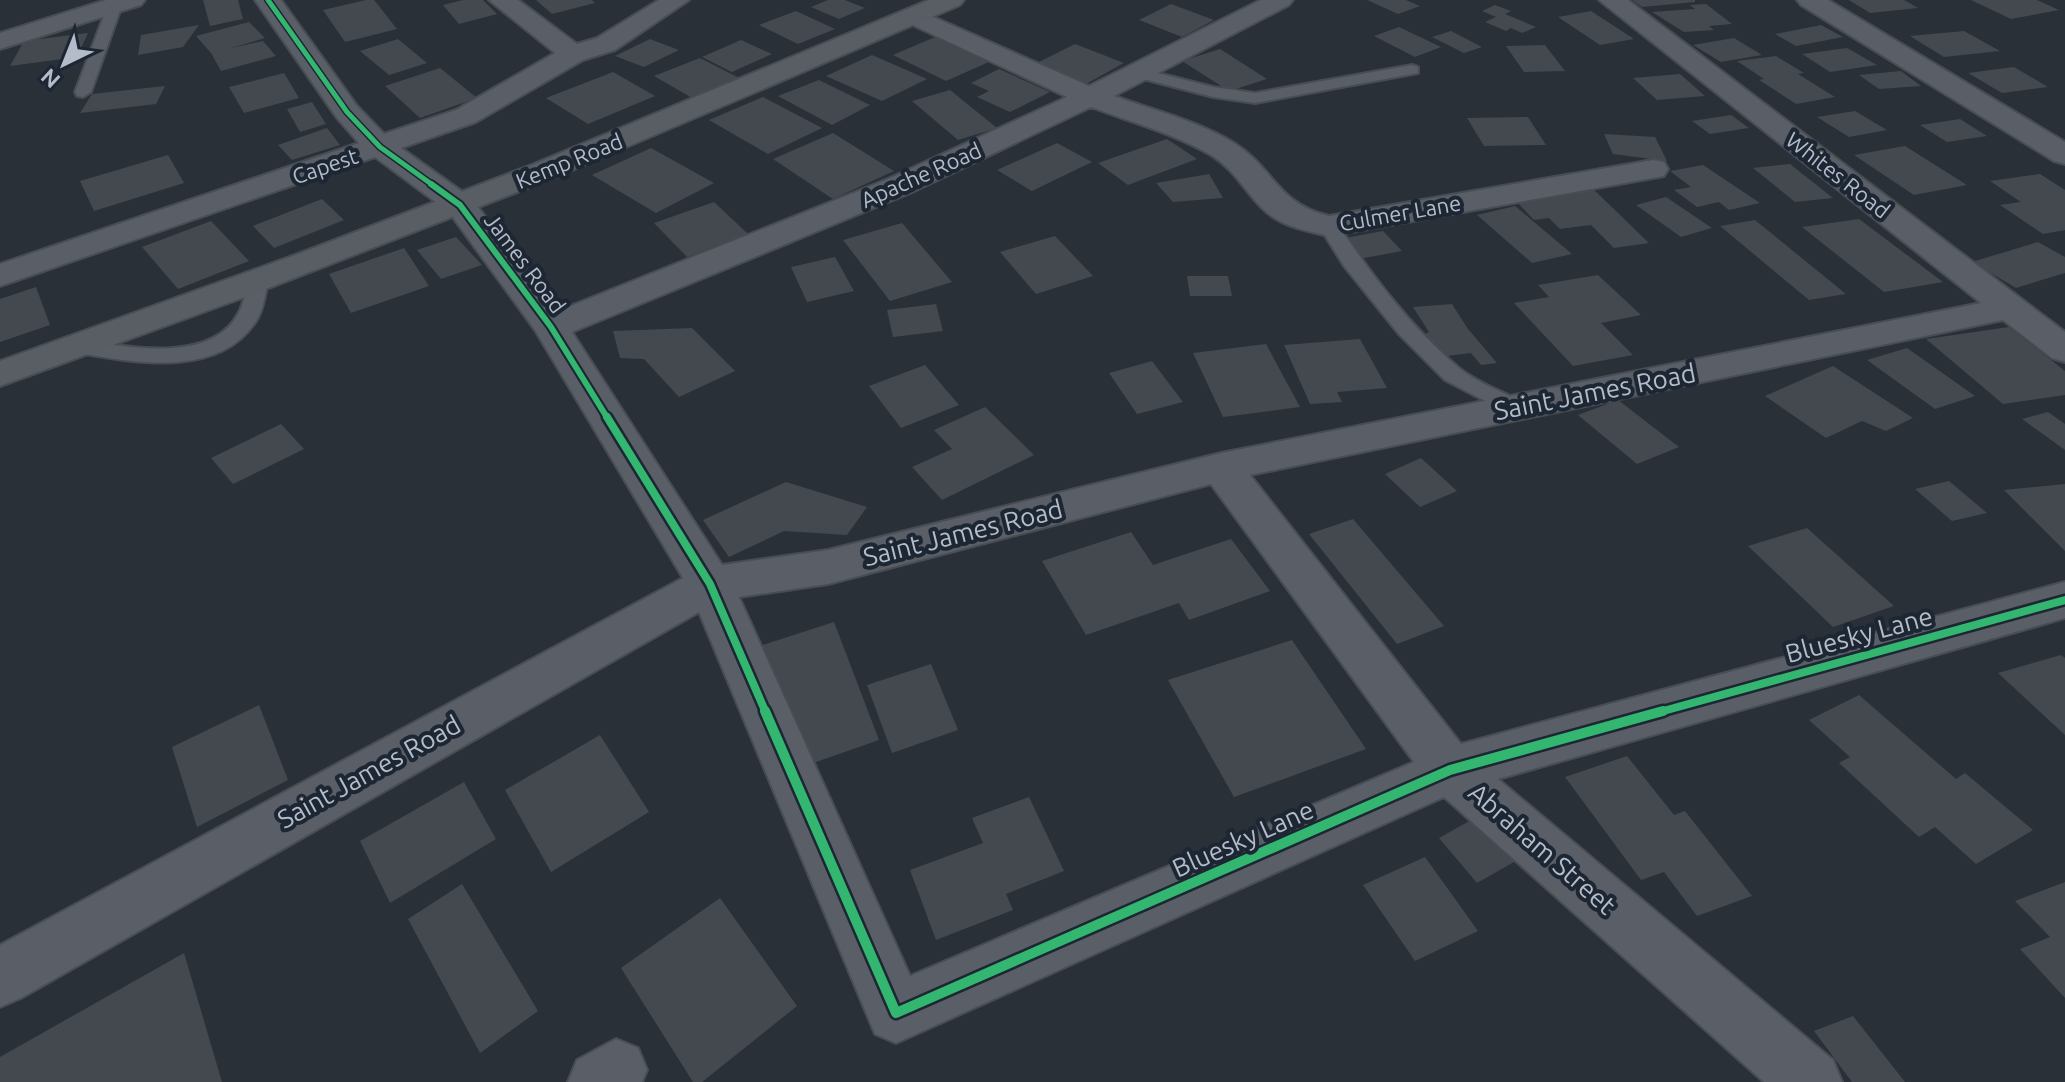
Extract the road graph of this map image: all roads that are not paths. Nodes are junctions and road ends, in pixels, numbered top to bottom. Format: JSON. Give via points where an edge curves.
{"nodes":[{"id":1,"x":268,"y":0,"type":"edge"},
{"id":2,"x":502,"y":0,"type":"edge"},
{"id":3,"x":631,"y":0,"type":"edge"},
{"id":4,"x":676,"y":0,"type":"edge"},
{"id":5,"x":951,"y":0,"type":"edge"},
{"id":6,"x":1280,"y":0,"type":"edge"},
{"id":7,"x":1612,"y":0,"type":"edge"},
{"id":8,"x":1810,"y":0,"type":"edge"},
{"id":9,"x":124,"y":2,"type":"edge"},
{"id":10,"x":913,"y":16,"type":"junction"},
{"id":11,"x":625,"y":30,"type":"junction"},
{"id":12,"x":0,"y":41,"type":"edge"},
{"id":13,"x":573,"y":54,"type":"junction"},
{"id":14,"x":1412,"y":70,"type":"dead end"},
{"id":15,"x":1138,"y":73,"type":"junction"},
{"id":16,"x":83,"y":92,"type":"dead end"},
{"id":17,"x":1090,"y":97,"type":"junction"},
{"id":18,"x":380,"y":147,"type":"junction"},
{"id":19,"x":2065,"y":155,"type":"edge"},
{"id":20,"x":1653,"y":169,"type":"dead end"},
{"id":21,"x":460,"y":205,"type":"junction"},
{"id":22,"x":1329,"y":226,"type":"junction"},
{"id":23,"x":0,"y":276,"type":"edge"},
{"id":24,"x":258,"y":282,"type":"junction"},
{"id":25,"x":2009,"y":308,"type":"junction"},
{"id":26,"x":551,"y":327,"type":"junction"},
{"id":27,"x":79,"y":346,"type":"junction"},
{"id":28,"x":2065,"y":350,"type":"edge"},
{"id":29,"x":0,"y":374,"type":"edge"},
{"id":30,"x":1516,"y":408,"type":"junction"},
{"id":31,"x":1221,"y":467,"type":"junction"},
{"id":32,"x":710,"y":584,"type":"junction"},
{"id":33,"x":2065,"y":600,"type":"edge"},
{"id":34,"x":1450,"y":770,"type":"junction"},
{"id":35,"x":0,"y":977,"type":"edge"},
{"id":36,"x":1811,"y":1082,"type":"edge"}],
"edges":[{"from":1,"to":18,"type":"street","name":"James Road","via":[[347,112]]},
{"from":2,"to":13,"type":"street"},
{"from":3,"to":11,"type":"street"},
{"from":4,"to":11,"type":"street","name":"Capest"},
{"from":5,"to":10,"type":"street","name":"Kemp Road"},
{"from":6,"to":15,"type":"street","name":"Apache Road"},
{"from":7,"to":25,"type":"street","name":"Whites Road"},
{"from":8,"to":19,"type":"street"},
{"from":9,"to":12,"type":"street"},
{"from":9,"to":16,"type":"lane"},
{"from":10,"to":17,"type":"street","name":"Culmer Lane"},
{"from":10,"to":21,"type":"street","name":"Kemp Road"},
{"from":11,"to":13,"type":"street","name":"Capest","via":[[606,44]]},
{"from":13,"to":18,"type":"street","name":"Capest","via":[[466,116]]},
{"from":14,"to":15,"type":"lane","via":[[1255,98]]},
{"from":15,"to":17,"type":"street","name":"Apache Road"},
{"from":17,"to":22,"type":"street","name":"Culmer Lane","via":[[1224,150],[1252,173],[1274,203],[1303,220]]},
{"from":17,"to":26,"type":"street","name":"Apache Road","via":[[899,186]]},
{"from":18,"to":21,"type":"street","name":"James Road"},
{"from":18,"to":23,"type":"street","name":"Capest"},
{"from":20,"to":22,"type":"street","name":"Culmer Lane"},
{"from":21,"to":24,"type":"street","name":"Kemp Road"},
{"from":21,"to":26,"type":"street","name":"James Road"},
{"from":22,"to":30,"type":"lane","via":[[1360,273],[1453,375]]},
{"from":24,"to":27,"type":"street","name":"Kemp Road"},
{"from":24,"to":27,"type":"lane","via":[[248,317],[222,341],[193,354],[142,358]]},
{"from":25,"to":28,"type":"street","name":"Whites Road"},
{"from":25,"to":30,"type":"street","name":"Saint James Road"},
{"from":26,"to":32,"type":"street","name":"James Road"},
{"from":27,"to":29,"type":"street","name":"Kemp Road"},
{"from":30,"to":31,"type":"street","name":"Saint James Road"},
{"from":31,"to":32,"type":"street","name":"Saint James Road","via":[[828,567]]},
{"from":31,"to":34,"type":"street","name":"Abraham Street"},
{"from":32,"to":34,"type":"street","name":"Bluesky Lane","via":[[896,1013]]},
{"from":32,"to":35,"type":"street","name":"Saint James Road"},
{"from":33,"to":34,"type":"street","name":"Bluesky Lane"},
{"from":34,"to":36,"type":"street","name":"Abraham Street"}]}
